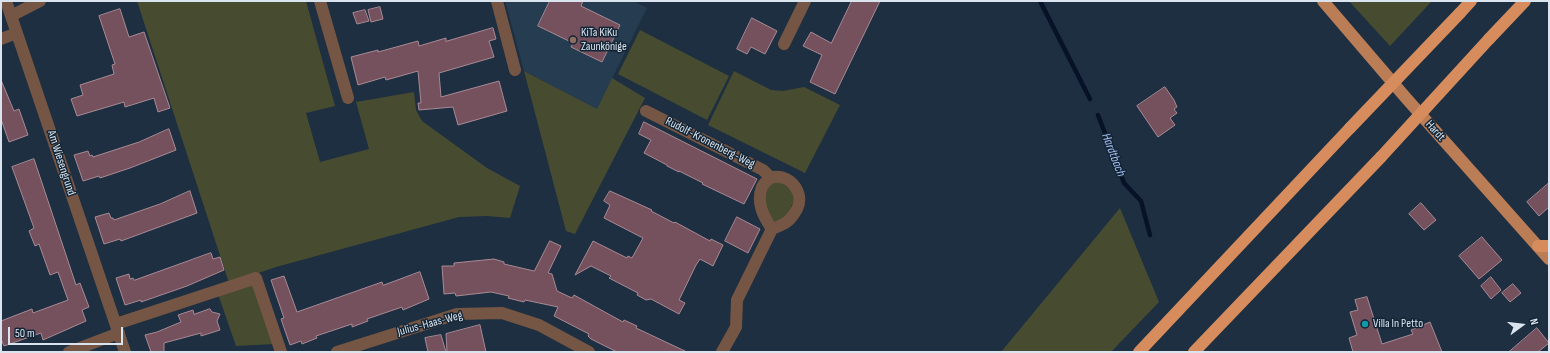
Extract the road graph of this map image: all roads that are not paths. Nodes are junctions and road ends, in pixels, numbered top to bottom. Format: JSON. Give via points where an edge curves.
{"nodes":[{"id":1,"x":6,"y":1,"type":"edge"},
{"id":2,"x":40,"y":1,"type":"edge"},
{"id":3,"x":320,"y":1,"type":"edge"},
{"id":4,"x":497,"y":1,"type":"edge"},
{"id":5,"x":805,"y":1,"type":"edge"},
{"id":6,"x":1323,"y":1,"type":"edge"},
{"id":7,"x":1471,"y":1,"type":"edge"},
{"id":8,"x":1525,"y":1,"type":"edge"},
{"id":9,"x":12,"y":16,"type":"junction"},
{"id":10,"x":17,"y":33,"type":"junction"},
{"id":11,"x":1,"y":39,"type":"edge"},
{"id":12,"x":784,"y":44,"type":"dead end"},
{"id":13,"x":515,"y":70,"type":"dead end"},
{"id":14,"x":348,"y":98,"type":"dead end"},
{"id":15,"x":646,"y":111,"type":"dead end"},
{"id":16,"x":771,"y":178,"type":"junction"},
{"id":17,"x":772,"y":229,"type":"junction"},
{"id":18,"x":1543,"y":246,"type":"edge"},
{"id":19,"x":1549,"y":259,"type":"edge"},
{"id":20,"x":117,"y":329,"type":"junction"},
{"id":21,"x":69,"y":352,"type":"edge"},
{"id":22,"x":125,"y":352,"type":"edge"},
{"id":23,"x":281,"y":352,"type":"edge"},
{"id":24,"x":338,"y":352,"type":"edge"},
{"id":25,"x":589,"y":352,"type":"edge"},
{"id":26,"x":722,"y":352,"type":"edge"},
{"id":27,"x":1139,"y":352,"type":"edge"},
{"id":28,"x":1194,"y":352,"type":"edge"}],
"edges":[{"from":1,"to":9,"type":"street","name":"Am Wiesengrund"},
{"from":2,"to":9,"type":"street"},
{"from":3,"to":14,"type":"street"},
{"from":4,"to":13,"type":"street"},
{"from":5,"to":12,"type":"street"},
{"from":6,"to":18,"type":"main road","name":"Hardt","via":[[1406,98]]},
{"from":7,"to":27,"type":"highway","bridge":true},
{"from":8,"to":28,"type":"highway","bridge":true,"via":[[1381,157]]},
{"from":9,"to":10,"type":"street","name":"Am Wiesengrund"},
{"from":10,"to":11,"type":"street"},
{"from":10,"to":20,"type":"street","name":"Am Wiesengrund"},
{"from":15,"to":16,"type":"street","name":"Rudolf-Kronenberg-Weg","via":[[763,170]]},
{"from":16,"to":17,"type":"street","name":"Rudolf-Kronenberg-Weg","via":[[764,183],[759,195],[761,209]]},
{"from":16,"to":17,"type":"street","name":"Rudolf-Kronenberg-Weg","via":[[782,178],[792,184],[799,192],[800,204],[787,224]]},
{"from":17,"to":26,"type":"street","via":[[737,300],[736,326]]},
{"from":18,"to":19,"type":"main road","name":"Hardt"},
{"from":20,"to":21,"type":"street"},
{"from":20,"to":22,"type":"street","name":"Am Wiesengrund"},
{"from":20,"to":23,"type":"street","via":[[256,278]]},
{"from":24,"to":25,"type":"street","name":"Julius-Haas-Weg","via":[[457,314],[502,313],[539,325]]}]}
